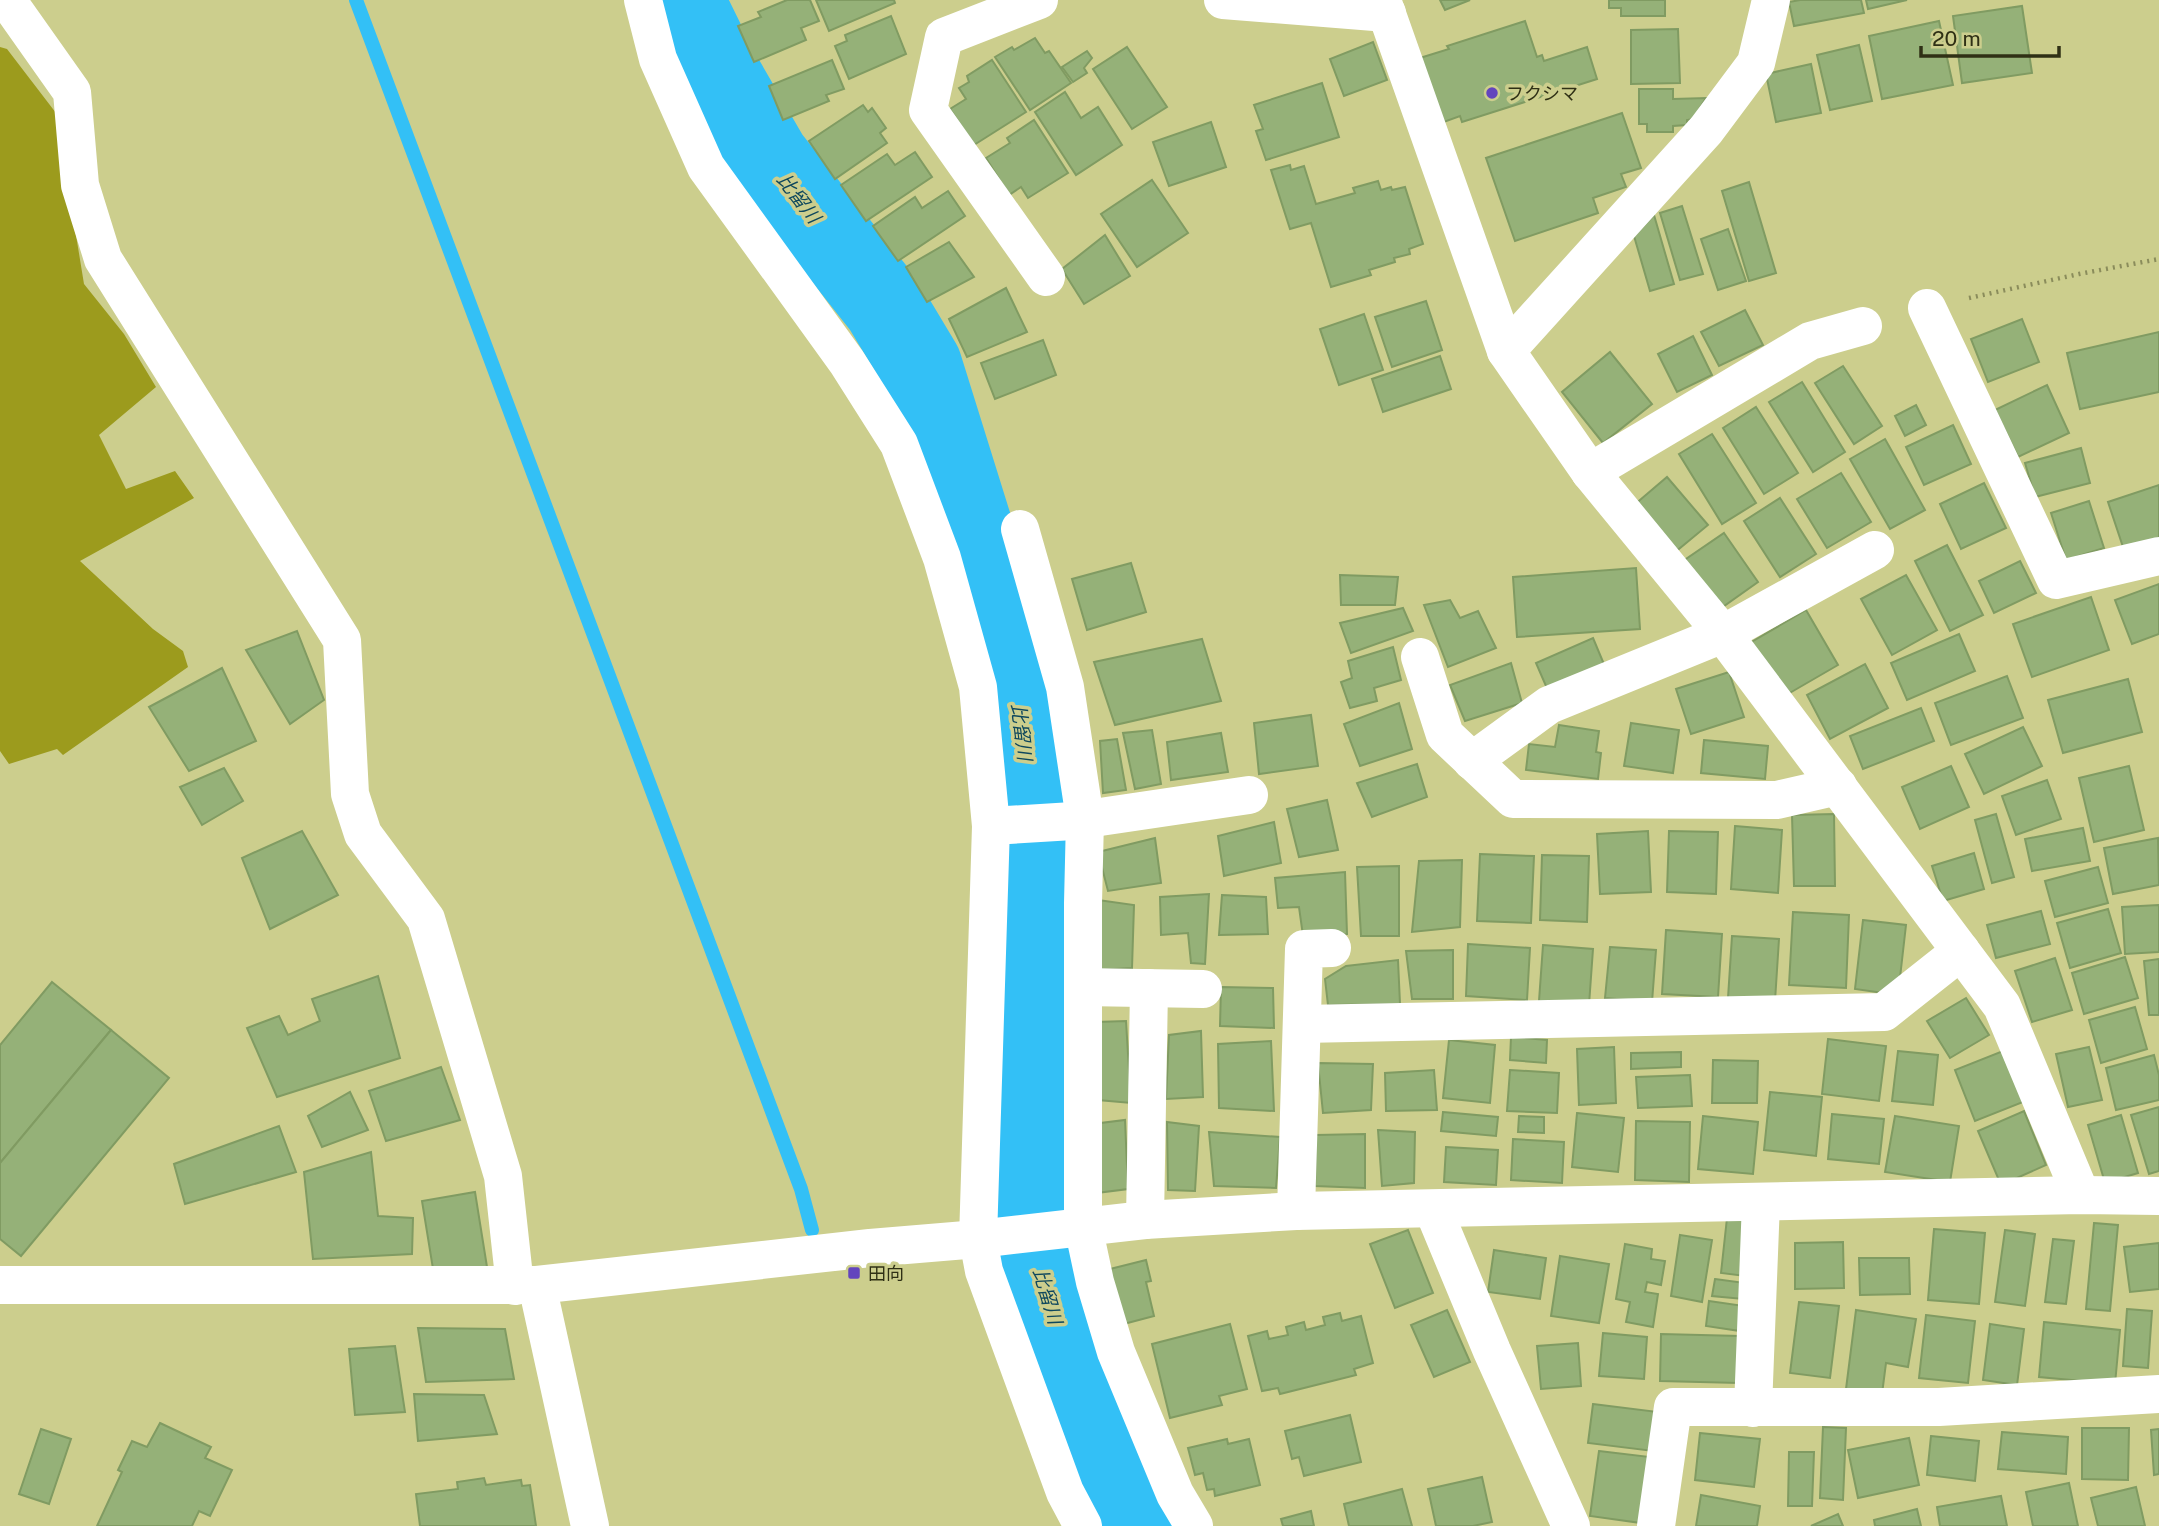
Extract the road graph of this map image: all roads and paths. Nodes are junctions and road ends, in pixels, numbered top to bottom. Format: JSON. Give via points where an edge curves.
{"nodes":[{"id":1,"x":7,"y":0,"type":"edge"},
{"id":2,"x":643,"y":0,"type":"edge"},
{"id":3,"x":1039,"y":0,"type":"edge"},
{"id":4,"x":1223,"y":0,"type":"edge"},
{"id":5,"x":1771,"y":0,"type":"edge"},
{"id":6,"x":1385,"y":7,"type":"edge"},
{"id":7,"x":961,"y":13,"type":"edge"},
{"id":8,"x":2159,"y":259,"type":"edge"},
{"id":9,"x":1046,"y":277,"type":"dead end"},
{"id":10,"x":1927,"y":308,"type":"joint"},
{"id":11,"x":1863,"y":326,"type":"dead end"},
{"id":12,"x":1507,"y":351,"type":"junction"},
{"id":13,"x":1590,"y":472,"type":"junction"},
{"id":14,"x":1020,"y":529,"type":"dead end"},
{"id":15,"x":1875,"y":550,"type":"dead end"},
{"id":16,"x":2159,"y":556,"type":"edge"},
{"id":17,"x":1723,"y":634,"type":"junction"},
{"id":18,"x":1420,"y":657,"type":"dead end"},
{"id":19,"x":1472,"y":761,"type":"junction"},
{"id":20,"x":1838,"y":786,"type":"junction"},
{"id":21,"x":1249,"y":795,"type":"dead end"},
{"id":22,"x":1079,"y":820,"type":"junction"},
{"id":23,"x":998,"y":826,"type":"junction"},
{"id":24,"x":1332,"y":948,"type":"dead end"},
{"id":25,"x":1961,"y":951,"type":"junction"},
{"id":26,"x":1083,"y":987,"type":"junction"},
{"id":27,"x":1149,"y":988,"type":"junction"},
{"id":28,"x":1203,"y":989,"type":"dead end"},
{"id":29,"x":1302,"y":1024,"type":"junction"},
{"id":30,"x":2081,"y":1195,"type":"junction"},
{"id":31,"x":2159,"y":1196,"type":"edge"},
{"id":32,"x":1761,"y":1202,"type":"junction"},
{"id":33,"x":1433,"y":1209,"type":"junction"},
{"id":34,"x":1296,"y":1211,"type":"junction"},
{"id":35,"x":1144,"y":1220,"type":"junction"},
{"id":36,"x":1075,"y":1227,"type":"junction"},
{"id":37,"x":987,"y":1237,"type":"junction"},
{"id":38,"x":0,"y":1285,"type":"edge"},
{"id":39,"x":526,"y":1285,"type":"junction"},
{"id":40,"x":2159,"y":1394,"type":"edge"},
{"id":41,"x":1753,"y":1408,"type":"junction"},
{"id":42,"x":590,"y":1526,"type":"edge"},
{"id":43,"x":1083,"y":1526,"type":"edge"},
{"id":44,"x":1194,"y":1526,"type":"edge"},
{"id":45,"x":1571,"y":1526,"type":"edge"},
{"id":46,"x":1656,"y":1526,"type":"edge"}],
"edges":[{"from":1,"to":39,"type":"street","via":[[72,92],[80,186],[103,259],[341,640],[350,794],[363,834],[426,919],[503,1176]]},
{"from":2,"to":23,"type":"street","via":[[658,60],[706,167],[847,362],[899,444],[942,558],[978,687]]},
{"from":3,"to":7,"type":"street"},
{"from":4,"to":6,"type":"street"},
{"from":5,"to":12,"type":"street","via":[[1756,63],[1706,130]]},
{"from":6,"to":12,"type":"street"},
{"from":7,"to":9,"type":"street","via":[[944,37],[928,110]]},
{"from":8,"to":10,"type":"path"},
{"from":10,"to":16,"type":"street","via":[[2056,580]]},
{"from":11,"to":13,"type":"street","via":[[1810,341]]},
{"from":12,"to":13,"type":"street"},
{"from":13,"to":17,"type":"street"},
{"from":14,"to":22,"type":"street","via":[[1065,687]]},
{"from":15,"to":17,"type":"street"},
{"from":17,"to":19,"type":"street","via":[[1549,705]]},
{"from":17,"to":20,"type":"street"},
{"from":18,"to":19,"type":"street","via":[[1445,735]]},
{"from":19,"to":20,"type":"street","via":[[1513,799],[1777,800]]},
{"from":20,"to":25,"type":"street"},
{"from":21,"to":22,"type":"street"},
{"from":22,"to":23,"type":"street"},
{"from":22,"to":26,"type":"street"},
{"from":23,"to":37,"type":"street"},
{"from":24,"to":29,"type":"street","via":[[1304,949]]},
{"from":25,"to":29,"type":"street","via":[[1884,1013]]},
{"from":25,"to":30,"type":"street","via":[[2002,1006]]},
{"from":26,"to":27,"type":"street"},
{"from":26,"to":36,"type":"street"},
{"from":27,"to":28,"type":"street"},
{"from":27,"to":35,"type":"street"},
{"from":29,"to":34,"type":"street"},
{"from":30,"to":31,"type":"street"},
{"from":30,"to":32,"type":"street"},
{"from":32,"to":33,"type":"street"},
{"from":32,"to":41,"type":"street"},
{"from":33,"to":34,"type":"street"},
{"from":33,"to":45,"type":"street"},
{"from":34,"to":35,"type":"street"},
{"from":35,"to":36,"type":"street"},
{"from":36,"to":37,"type":"street"},
{"from":36,"to":44,"type":"street","via":[[1116,1352],[1175,1494]]},
{"from":37,"to":39,"type":"street"},
{"from":37,"to":43,"type":"street","via":[[984,1271],[1065,1492]]},
{"from":38,"to":39,"type":"street"},
{"from":39,"to":42,"type":"street"},
{"from":40,"to":41,"type":"street","via":[[1939,1407]]},
{"from":41,"to":46,"type":"street","via":[[1673,1407]]}]}
